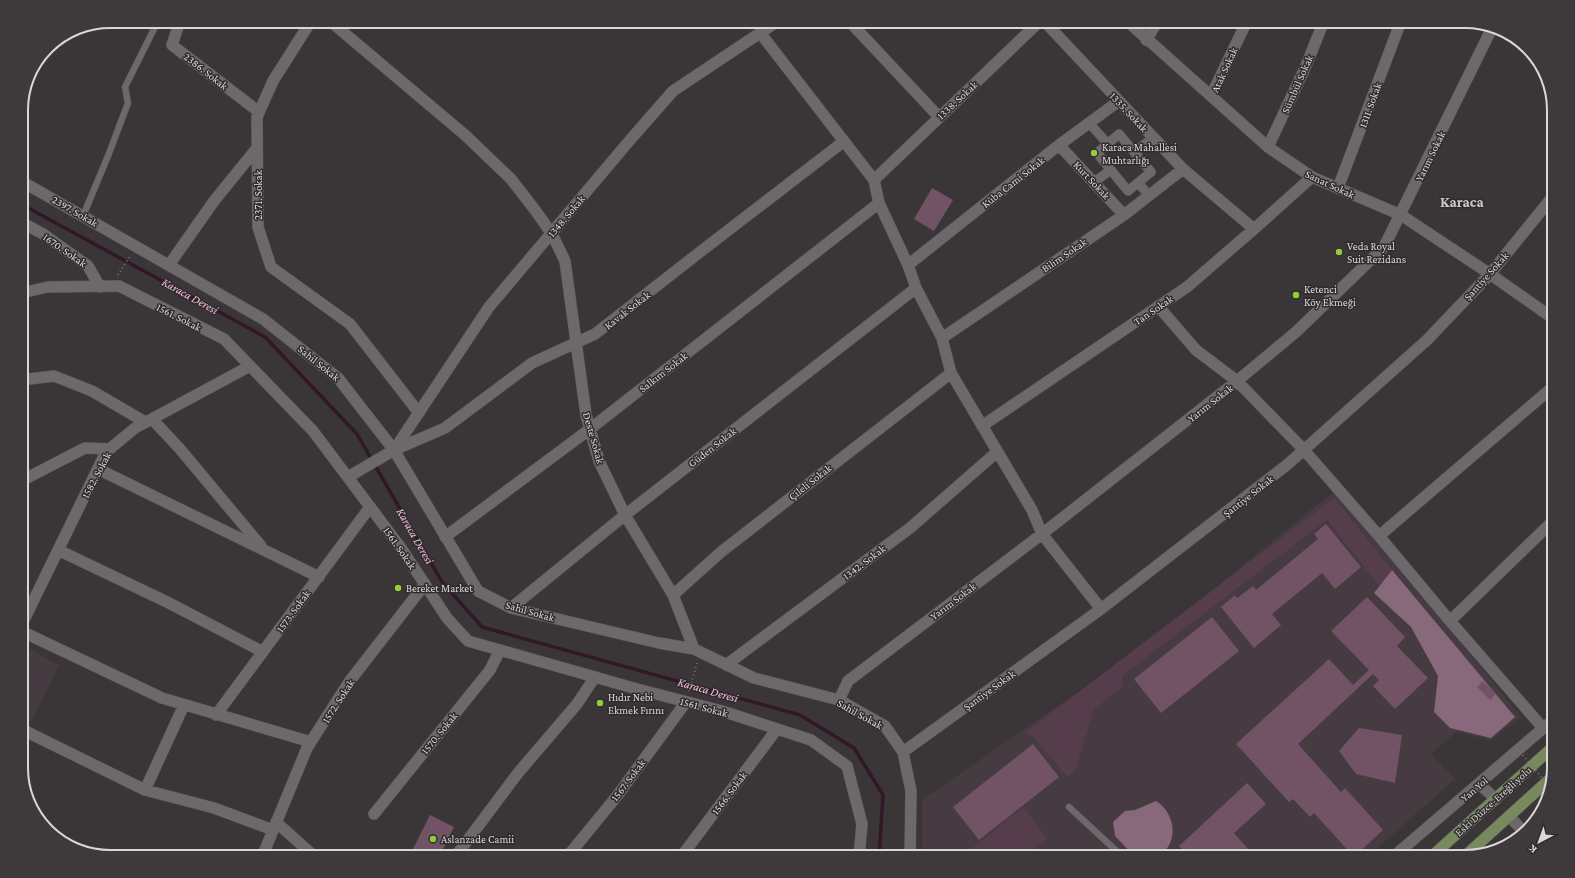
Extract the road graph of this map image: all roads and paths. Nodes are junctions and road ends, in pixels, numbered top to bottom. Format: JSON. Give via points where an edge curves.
{"nodes":[{"id":1,"x":154,"y":28,"type":"edge"},
{"id":2,"x":178,"y":28,"type":"edge"},
{"id":3,"x":307,"y":28,"type":"edge"},
{"id":4,"x":338,"y":28,"type":"edge"},
{"id":5,"x":768,"y":28,"type":"edge"},
{"id":6,"x":856,"y":28,"type":"edge"},
{"id":7,"x":1033,"y":28,"type":"edge"},
{"id":8,"x":1051,"y":28,"type":"edge"},
{"id":9,"x":1134,"y":28,"type":"edge"},
{"id":10,"x":1154,"y":28,"type":"edge"},
{"id":11,"x":1244,"y":28,"type":"edge"},
{"id":12,"x":1321,"y":28,"type":"edge"},
{"id":13,"x":1398,"y":28,"type":"edge"},
{"id":14,"x":1490,"y":32,"type":"edge"},
{"id":15,"x":760,"y":34,"type":"junction"},
{"id":16,"x":1146,"y":40,"type":"junction"},
{"id":17,"x":1211,"y":96,"type":"junction"},
{"id":18,"x":1119,"y":101,"type":"junction"},
{"id":19,"x":259,"y":112,"type":"junction"},
{"id":20,"x":939,"y":117,"type":"junction"},
{"id":21,"x":1089,"y":123,"type":"junction"},
{"id":22,"x":1153,"y":138,"type":"junction"},
{"id":23,"x":843,"y":142,"type":"junction"},
{"id":24,"x":1108,"y":144,"type":"junction"},
{"id":25,"x":1059,"y":145,"type":"junction"},
{"id":26,"x":1268,"y":147,"type":"junction"},
{"id":27,"x":258,"y":148,"type":"junction"},
{"id":28,"x":1134,"y":152,"type":"junction"},
{"id":29,"x":1110,"y":170,"type":"junction"},
{"id":30,"x":1183,"y":170,"type":"junction"},
{"id":31,"x":1312,"y":177,"type":"junction"},
{"id":32,"x":874,"y":180,"type":"junction"},
{"id":33,"x":1094,"y":182,"type":"junction"},
{"id":34,"x":1138,"y":183,"type":"junction"},
{"id":35,"x":28,"y":185,"type":"edge"},
{"id":36,"x":1338,"y":188,"type":"junction"},
{"id":37,"x":1149,"y":195,"type":"junction"},
{"id":38,"x":879,"y":203,"type":"junction"},
{"id":39,"x":1547,"y":204,"type":"edge"},
{"id":40,"x":1124,"y":215,"type":"junction"},
{"id":41,"x":1401,"y":215,"type":"junction"},
{"id":42,"x":83,"y":216,"type":"junction"},
{"id":43,"x":28,"y":226,"type":"edge"},
{"id":44,"x":1254,"y":229,"type":"junction"},
{"id":45,"x":552,"y":234,"type":"junction"},
{"id":46,"x":133,"y":244,"type":"junction"},
{"id":47,"x":169,"y":264,"type":"junction"},
{"id":48,"x":908,"y":264,"type":"junction"},
{"id":49,"x":1490,"y":274,"type":"junction"},
{"id":50,"x":100,"y":286,"type":"junction"},
{"id":51,"x":119,"y":286,"type":"junction"},
{"id":52,"x":916,"y":288,"type":"junction"},
{"id":53,"x":28,"y":291,"type":"edge"},
{"id":54,"x":1158,"y":306,"type":"junction"},
{"id":55,"x":1547,"y":314,"type":"edge"},
{"id":56,"x":942,"y":338,"type":"junction"},
{"id":57,"x":575,"y":343,"type":"junction"},
{"id":58,"x":250,"y":366,"type":"junction"},
{"id":59,"x":950,"y":373,"type":"junction"},
{"id":60,"x":28,"y":379,"type":"edge"},
{"id":61,"x":1238,"y":381,"type":"junction"},
{"id":62,"x":1547,"y":392,"type":"edge"},
{"id":63,"x":419,"y":413,"type":"junction"},
{"id":64,"x":148,"y":421,"type":"junction"},
{"id":65,"x":982,"y":426,"type":"junction"},
{"id":66,"x":590,"y":429,"type":"junction"},
{"id":67,"x":110,"y":449,"type":"junction"},
{"id":68,"x":394,"y":450,"type":"junction"},
{"id":69,"x":1304,"y":450,"type":"junction"},
{"id":70,"x":997,"y":452,"type":"junction"},
{"id":71,"x":98,"y":469,"type":"junction"},
{"id":72,"x":28,"y":476,"type":"edge"},
{"id":73,"x":348,"y":477,"type":"junction"},
{"id":74,"x":370,"y":506,"type":"junction"},
{"id":75,"x":625,"y":515,"type":"junction"},
{"id":76,"x":1547,"y":527,"type":"edge"},
{"id":77,"x":1042,"y":534,"type":"junction"},
{"id":78,"x":1379,"y":536,"type":"junction"},
{"id":79,"x":445,"y":537,"type":"junction"},
{"id":80,"x":58,"y":550,"type":"junction"},
{"id":81,"x":264,"y":550,"type":"junction"},
{"id":82,"x":318,"y":577,"type":"junction"},
{"id":83,"x":425,"y":584,"type":"junction"},
{"id":84,"x":673,"y":595,"type":"junction"},
{"id":85,"x":511,"y":608,"type":"junction"},
{"id":86,"x":1101,"y":610,"type":"junction"},
{"id":87,"x":28,"y":612,"type":"edge"},
{"id":88,"x":1450,"y":621,"type":"junction"},
{"id":89,"x":28,"y":634,"type":"edge"},
{"id":90,"x":500,"y":650,"type":"junction"},
{"id":91,"x":697,"y":650,"type":"junction"},
{"id":92,"x":263,"y":652,"type":"junction"},
{"id":93,"x":726,"y":665,"type":"junction"},
{"id":94,"x":595,"y":677,"type":"junction"},
{"id":95,"x":839,"y":700,"type":"junction"},
{"id":96,"x":686,"y":702,"type":"junction"},
{"id":97,"x":184,"y":705,"type":"junction"},
{"id":98,"x":216,"y":715,"type":"junction"},
{"id":99,"x":1547,"y":725,"type":"edge"},
{"id":100,"x":1543,"y":728,"type":"junction"},
{"id":101,"x":777,"y":729,"type":"junction"},
{"id":102,"x":28,"y":732,"type":"edge"},
{"id":103,"x":311,"y":742,"type":"junction"},
{"id":104,"x":1515,"y":746,"type":"dead end"},
{"id":105,"x":904,"y":752,"type":"junction"},
{"id":106,"x":1547,"y":752,"type":"edge"},
{"id":107,"x":1545,"y":782,"type":"edge"},
{"id":108,"x":1545,"y":783,"type":"edge"},
{"id":109,"x":1479,"y":784,"type":"junction"},
{"id":110,"x":145,"y":790,"type":"junction"},
{"id":111,"x":1496,"y":799,"type":"junction"},
{"id":112,"x":1069,"y":807,"type":"dead end"},
{"id":113,"x":374,"y":814,"type":"dead end"},
{"id":114,"x":1509,"y":816,"type":"junction"},
{"id":115,"x":274,"y":826,"type":"junction"},
{"id":116,"x":1519,"y":827,"type":"edge"},
{"id":117,"x":1472,"y":849,"type":"edge"},
{"id":118,"x":265,"y":850,"type":"edge"},
{"id":119,"x":306,"y":850,"type":"edge"},
{"id":120,"x":460,"y":850,"type":"edge"},
{"id":121,"x":573,"y":850,"type":"edge"},
{"id":122,"x":686,"y":850,"type":"edge"},
{"id":123,"x":860,"y":850,"type":"edge"},
{"id":124,"x":910,"y":850,"type":"edge"},
{"id":125,"x":1115,"y":850,"type":"edge"},
{"id":126,"x":1401,"y":850,"type":"edge"},
{"id":127,"x":1439,"y":850,"type":"edge"}],
"edges":[{"from":1,"to":42,"type":"lane","via":[[125,87],[128,102]]},
{"from":2,"to":19,"type":"street","name":"2386. Sokak","via":[[172,45]]},
{"from":3,"to":19,"type":"street","name":"2371. Sokak","via":[[273,81]]},
{"from":4,"to":45,"type":"street","name":"Deste Sokak","via":[[465,135],[511,179]]},
{"from":5,"to":15,"type":"street","name":"1348. Sokak"},
{"from":6,"to":20,"type":"street"},
{"from":7,"to":20,"type":"street","name":"1338. Sokak"},
{"from":8,"to":18,"type":"street","name":"1335. Sokak"},
{"from":9,"to":16,"type":"street","name":"Sanat Sokak"},
{"from":10,"to":16,"type":"street"},
{"from":11,"to":17,"type":"street","name":"Atak Sokak"},
{"from":12,"to":26,"type":"street","name":"Sümbül Sokak","via":[[1306,68]]},
{"from":13,"to":36,"type":"street","name":"1311. Sokak"},
{"from":14,"to":41,"type":"street","name":"Yarım Sokak"},
{"from":15,"to":23,"type":"street"},
{"from":15,"to":45,"type":"street","name":"1348. Sokak","via":[[673,91]]},
{"from":16,"to":17,"type":"street","name":"Sanat Sokak"},
{"from":17,"to":26,"type":"street","name":"Sanat Sokak"},
{"from":18,"to":21,"type":"street","name":"Küba Cami Sokak"},
{"from":18,"to":22,"type":"street","name":"1335. Sokak"},
{"from":19,"to":27,"type":"street","name":"2371. Sokak"},
{"from":20,"to":32,"type":"street","name":"1338. Sokak"},
{"from":21,"to":24,"type":"street"},
{"from":21,"to":25,"type":"street","name":"Küba Cami Sokak"},
{"from":22,"to":28,"type":"street"},
{"from":22,"to":30,"type":"street","name":"1335. Sokak"},
{"from":23,"to":32,"type":"street"},
{"from":23,"to":57,"type":"street","name":"Kavak Sokak","via":[[595,334]]},
{"from":24,"to":28,"type":"street","via":[[1119,134]]},
{"from":24,"to":29,"type":"street","via":[[1097,153]]},
{"from":25,"to":33,"type":"street","name":"Kurt Sokak"},
{"from":25,"to":48,"type":"street","name":"Küba Cami Sokak"},
{"from":26,"to":31,"type":"street","name":"Sanat Sokak"},
{"from":27,"to":47,"type":"street","via":[[214,201]]},
{"from":27,"to":63,"type":"street","name":"2371. Sokak","via":[[258,228],[271,267],[350,324]]},
{"from":28,"to":34,"type":"street","via":[[1151,172]]},
{"from":29,"to":33,"type":"street"},
{"from":29,"to":34,"type":"street","via":[[1128,191]]},
{"from":30,"to":37,"type":"street","name":"Bilim Sokak"},
{"from":30,"to":44,"type":"street","name":"1335. Sokak"},
{"from":31,"to":36,"type":"street","name":"Sanat Sokak"},
{"from":31,"to":44,"type":"street","name":"Tan Sokak"},
{"from":32,"to":38,"type":"street"},
{"from":33,"to":40,"type":"street","name":"Kurt Sokak"},
{"from":34,"to":37,"type":"street"},
{"from":35,"to":42,"type":"street","name":"2397. Sokak"},
{"from":36,"to":41,"type":"street","name":"Sanat Sokak"},
{"from":37,"to":40,"type":"street","name":"Bilim Sokak"},
{"from":38,"to":48,"type":"street"},
{"from":38,"to":66,"type":"street","name":"Salkım Sokak"},
{"from":39,"to":49,"type":"street","name":"Şantiye Sokak"},
{"from":40,"to":56,"type":"street","name":"Bilim Sokak"},
{"from":41,"to":49,"type":"street","name":"Sanat Sokak"},
{"from":41,"to":61,"type":"street","name":"Yarım Sokak","via":[[1384,247],[1296,332]]},
{"from":42,"to":46,"type":"street","name":"2397. Sokak"},
{"from":43,"to":50,"type":"street","name":"1670. Sokak","via":[[88,266]]},
{"from":44,"to":54,"type":"street","name":"Tan Sokak","via":[[1187,287]]},
{"from":45,"to":57,"type":"street","name":"Deste Sokak","via":[[565,261]]},
{"from":45,"to":63,"type":"street","name":"1348. Sokak","via":[[489,307]]},
{"from":46,"to":47,"type":"street","name":"Sahil Sokak"},
{"from":46,"to":51,"type":"path","via":[[118,274]]},
{"from":47,"to":68,"type":"street","name":"Sahil Sokak","via":[[263,319],[338,378]]},
{"from":48,"to":52,"type":"street"},
{"from":49,"to":55,"type":"street","name":"Sanat Sokak"},
{"from":49,"to":69,"type":"street","name":"Şantiye Sokak","via":[[1427,340]]},
{"from":50,"to":51,"type":"street","name":"1561. Sokak"},
{"from":50,"to":53,"type":"street","name":"1561. Sokak","via":[[48,287]]},
{"from":51,"to":58,"type":"street","name":"1561. Sokak","via":[[224,339]]},
{"from":52,"to":56,"type":"street"},
{"from":52,"to":75,"type":"street","name":"Güden Sokak"},
{"from":54,"to":61,"type":"street","via":[[1196,350]]},
{"from":54,"to":65,"type":"street","name":"Tan Sokak"},
{"from":56,"to":59,"type":"street"},
{"from":57,"to":66,"type":"street","name":"Deste Sokak"},
{"from":57,"to":68,"type":"street","name":"Kavak Sokak","via":[[532,363],[445,428]]},
{"from":58,"to":64,"type":"street","name":"1582. Sokak"},
{"from":58,"to":73,"type":"street","name":"1561. Sokak","via":[[313,431]]},
{"from":59,"to":65,"type":"street"},
{"from":59,"to":84,"type":"street","name":"Çileli Sokak","via":[[721,552]]},
{"from":60,"to":64,"type":"street","via":[[54,376],[92,391]]},
{"from":61,"to":69,"type":"street"},
{"from":61,"to":77,"type":"street","name":"Yarım Sokak"},
{"from":62,"to":78,"type":"street"},
{"from":63,"to":68,"type":"street","name":"1348. Sokak"},
{"from":64,"to":67,"type":"street","name":"1582. Sokak","via":[[135,428]]},
{"from":64,"to":81,"type":"street","via":[[180,449]]},
{"from":65,"to":70,"type":"street"},
{"from":66,"to":75,"type":"street","name":"Deste Sokak","via":[[599,461]]},
{"from":66,"to":79,"type":"street","name":"Salkım Sokak"},
{"from":67,"to":71,"type":"street","name":"1582. Sokak"},
{"from":67,"to":72,"type":"street","via":[[85,448]]},
{"from":68,"to":73,"type":"street","name":"Kavak Sokak"},
{"from":68,"to":79,"type":"street","name":"Sahil Sokak"},
{"from":69,"to":78,"type":"street"},
{"from":69,"to":86,"type":"street","name":"Şantiye Sokak"},
{"from":70,"to":77,"type":"street","via":[[1032,510]]},
{"from":70,"to":93,"type":"street","name":"1342. Sokak","via":[[910,528]]},
{"from":71,"to":80,"type":"street","name":"1582. Sokak"},
{"from":71,"to":81,"type":"street"},
{"from":73,"to":74,"type":"street","name":"1561. Sokak"},
{"from":74,"to":82,"type":"street","name":"1573. Sokak"},
{"from":74,"to":83,"type":"street","name":"1561. Sokak"},
{"from":75,"to":84,"type":"street","name":"Deste Sokak"},
{"from":75,"to":85,"type":"street","name":"Güden Sokak"},
{"from":76,"to":88,"type":"street"},
{"from":77,"to":86,"type":"street"},
{"from":77,"to":95,"type":"street","name":"Yarım Sokak","via":[[848,680]]},
{"from":78,"to":88,"type":"street"},
{"from":79,"to":85,"type":"street","name":"Sahil Sokak","via":[[478,591]]},
{"from":80,"to":87,"type":"street","name":"1582. Sokak"},
{"from":80,"to":92,"type":"street","via":[[167,602]]},
{"from":81,"to":82,"type":"street"},
{"from":82,"to":92,"type":"street","name":"1573. Sokak"},
{"from":83,"to":90,"type":"street","name":"1561. Sokak","via":[[447,618],[468,641]]},
{"from":83,"to":103,"type":"street","name":"1572. Sokak","via":[[349,682]]},
{"from":84,"to":91,"type":"street","name":"Deste Sokak"},
{"from":85,"to":91,"type":"street","name":"Sahil Sokak"},
{"from":86,"to":105,"type":"street","name":"Şantiye Sokak"},
{"from":88,"to":100,"type":"street"},
{"from":89,"to":97,"type":"street","via":[[162,698]]},
{"from":90,"to":94,"type":"street","name":"1561. Sokak"},
{"from":90,"to":113,"type":"street","name":"1570. Sokak","via":[[490,670]]},
{"from":91,"to":93,"type":"street","name":"Sahil Sokak"},
{"from":91,"to":96,"type":"path"},
{"from":92,"to":98,"type":"street","name":"1573. Sokak"},
{"from":93,"to":95,"type":"street","name":"Sahil Sokak","via":[[754,678]]},
{"from":94,"to":96,"type":"street","name":"1561. Sokak"},
{"from":94,"to":120,"type":"street","via":[[577,704],[518,773]]},
{"from":95,"to":105,"type":"street","name":"Sahil Sokak","via":[[885,726]]},
{"from":96,"to":101,"type":"street","name":"1561. Sokak"},
{"from":96,"to":121,"type":"street","name":"1567. Sokak","via":[[617,796]]},
{"from":97,"to":98,"type":"street"},
{"from":97,"to":110,"type":"street"},
{"from":98,"to":103,"type":"street"},
{"from":99,"to":100,"type":"street","name":"Yan Yol"},
{"from":100,"to":109,"type":"street","name":"Yan Yol"},
{"from":101,"to":122,"type":"street","name":"1566. Sokak"},
{"from":101,"to":123,"type":"street","name":"1561. Sokak","via":[[811,740],[847,766],[862,824]]},
{"from":102,"to":110,"type":"street"},
{"from":103,"to":115,"type":"street","name":"1572. Sokak"},
{"from":104,"to":107,"type":"path","bridge":true},
{"from":105,"to":124,"type":"street","name":"Sahil Sokak","via":[[911,791]]},
{"from":106,"to":111,"type":"main road","name":"Eski Düzce-Ereğli yolu"},
{"from":108,"to":114,"type":"main road","name":"Eski Düzce-Ereğli yolu"},
{"from":109,"to":111,"type":"street"},
{"from":109,"to":126,"type":"street","name":"Yan Yol"},
{"from":110,"to":115,"type":"street"},
{"from":111,"to":127,"type":"main road","name":"Eski Düzce-Ereğli yolu"},
{"from":112,"to":125,"type":"lane"},
{"from":114,"to":116,"type":"street"},
{"from":114,"to":117,"type":"main road","name":"Eski Düzce-Ereğli yolu"},
{"from":115,"to":118,"type":"street","name":"1572. Sokak"},
{"from":115,"to":119,"type":"street"}]}
